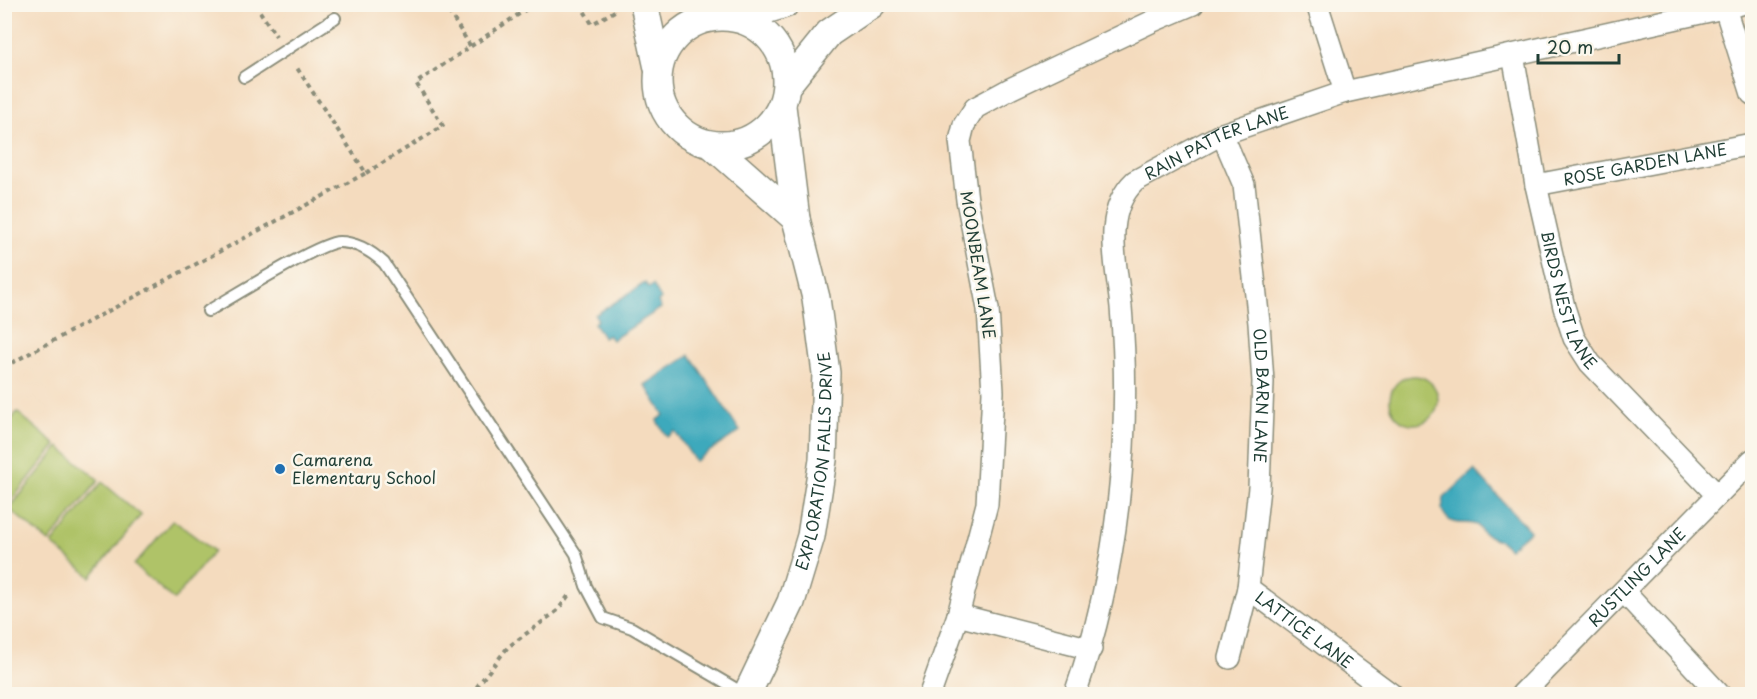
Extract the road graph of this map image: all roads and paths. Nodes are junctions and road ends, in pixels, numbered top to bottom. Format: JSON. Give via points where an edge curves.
{"nodes":[{"id":1,"x":255,"y":4,"type":"edge"},
{"id":2,"x":444,"y":4,"type":"edge"},
{"id":3,"x":534,"y":4,"type":"edge"},
{"id":4,"x":580,"y":4,"type":"edge"},
{"id":5,"x":785,"y":4,"type":"edge"},
{"id":6,"x":872,"y":4,"type":"edge"},
{"id":7,"x":1193,"y":4,"type":"edge"},
{"id":8,"x":1317,"y":4,"type":"edge"},
{"id":9,"x":633,"y":6,"type":"edge"},
{"id":10,"x":1733,"y":6,"type":"edge"},
{"id":11,"x":718,"y":13,"type":"edge"},
{"id":12,"x":335,"y":18,"type":"dead end"},
{"id":13,"x":471,"y":47,"type":"junction"},
{"id":14,"x":285,"y":50,"type":"junction"},
{"id":15,"x":1512,"y":55,"type":"junction"},
{"id":16,"x":658,"y":68,"type":"junction"},
{"id":17,"x":244,"y":77,"type":"dead end"},
{"id":18,"x":1345,"y":92,"type":"junction"},
{"id":19,"x":1752,"y":94,"type":"edge"},
{"id":20,"x":784,"y":95,"type":"junction"},
{"id":21,"x":1222,"y":134,"type":"junction"},
{"id":22,"x":1752,"y":144,"type":"edge"},
{"id":23,"x":712,"y":146,"type":"junction"},
{"id":24,"x":366,"y":173,"type":"junction"},
{"id":25,"x":1536,"y":185,"type":"junction"},
{"id":26,"x":796,"y":219,"type":"junction"},
{"id":27,"x":208,"y":311,"type":"dead end"},
{"id":28,"x":4,"y":367,"type":"edge"},
{"id":29,"x":1752,"y":460,"type":"edge"},
{"id":30,"x":1717,"y":495,"type":"junction"},
{"id":31,"x":1248,"y":588,"type":"junction"},
{"id":32,"x":1624,"y":592,"type":"junction"},
{"id":33,"x":570,"y":595,"type":"dead end"},
{"id":34,"x":958,"y":615,"type":"junction"},
{"id":35,"x":1091,"y":649,"type":"junction"},
{"id":36,"x":1230,"y":658,"type":"dead end"},
{"id":37,"x":471,"y":694,"type":"edge"},
{"id":38,"x":747,"y":694,"type":"edge"},
{"id":39,"x":930,"y":694,"type":"edge"},
{"id":40,"x":1076,"y":694,"type":"edge"},
{"id":41,"x":1391,"y":694,"type":"edge"},
{"id":42,"x":1522,"y":694,"type":"edge"},
{"id":43,"x":1719,"y":694,"type":"edge"}],
"edges":[{"from":1,"to":14,"type":"path"},
{"from":2,"to":13,"type":"path"},
{"from":3,"to":13,"type":"path"},
{"from":4,"to":9,"type":"path","via":[[592,24]]},
{"from":5,"to":11,"type":"street"},
{"from":6,"to":20,"type":"street","via":[[829,33]]},
{"from":7,"to":34,"type":"street","name":"MOONBEAM LANE","via":[[1010,89],[975,108],[964,125],[960,141],[988,309],[993,392],[987,504]]},
{"from":8,"to":18,"type":"street"},
{"from":9,"to":16,"type":"street"},
{"from":10,"to":15,"type":"street","name":"RAIN PATTER LANE"},
{"from":10,"to":19,"type":"street"},
{"from":11,"to":16,"type":"street","via":[[679,32],[666,48]]},
{"from":11,"to":20,"type":"street","name":"EXPLORATION FALLS DRIVE","via":[[759,28],[775,43],[784,63]]},
{"from":12,"to":14,"type":"lane"},
{"from":13,"to":24,"type":"path","via":[[416,83],[443,126]]},
{"from":14,"to":17,"type":"lane"},
{"from":14,"to":24,"type":"path"},
{"from":15,"to":18,"type":"street","name":"RAIN PATTER LANE"},
{"from":15,"to":25,"type":"street","name":"BIRDS NEST LANE"},
{"from":16,"to":23,"type":"street","via":[[657,89],[663,109],[675,126],[692,139]]},
{"from":18,"to":21,"type":"street","name":"RAIN PATTER LANE"},
{"from":20,"to":23,"type":"street","via":[[770,124],[753,138],[733,145]]},
{"from":20,"to":26,"type":"street","name":"EXPLORATION FALLS DRIVE"},
{"from":21,"to":31,"type":"street","name":"OLD BARN LANE","via":[[1244,185],[1263,382],[1259,488]]},
{"from":21,"to":35,"type":"street","name":"RAIN PATTER LANE","via":[[1136,181],[1126,190],[1115,218],[1124,357],[1122,456],[1106,585]]},
{"from":22,"to":25,"type":"street","name":"ROSE GARDEN LANE"},
{"from":23,"to":26,"type":"street"},
{"from":24,"to":28,"type":"path"},
{"from":25,"to":30,"type":"street","name":"BIRDS NEST LANE","via":[[1574,338],[1590,363]]},
{"from":26,"to":38,"type":"street","name":"EXPLORATION FALLS DRIVE","via":[[816,298],[826,373],[823,460],[811,536],[791,602]]},
{"from":27,"to":38,"type":"lane","via":[[312,252],[338,242],[368,250],[384,263],[576,554],[586,586],[603,618],[632,628]]},
{"from":29,"to":30,"type":"street","name":"RUSTLING LANE"},
{"from":30,"to":32,"type":"street","name":"RUSTLING LANE"},
{"from":31,"to":36,"type":"street","name":"OLD BARN LANE"},
{"from":31,"to":41,"type":"street","name":"LATTICE LANE"},
{"from":32,"to":42,"type":"street","name":"RUSTLING LANE"},
{"from":32,"to":43,"type":"street"},
{"from":33,"to":37,"type":"path","via":[[557,610],[508,646]]},
{"from":34,"to":35,"type":"street"},
{"from":34,"to":39,"type":"street","name":"MOONBEAM LANE"},
{"from":35,"to":40,"type":"street","name":"RAIN PATTER LANE"}]}
